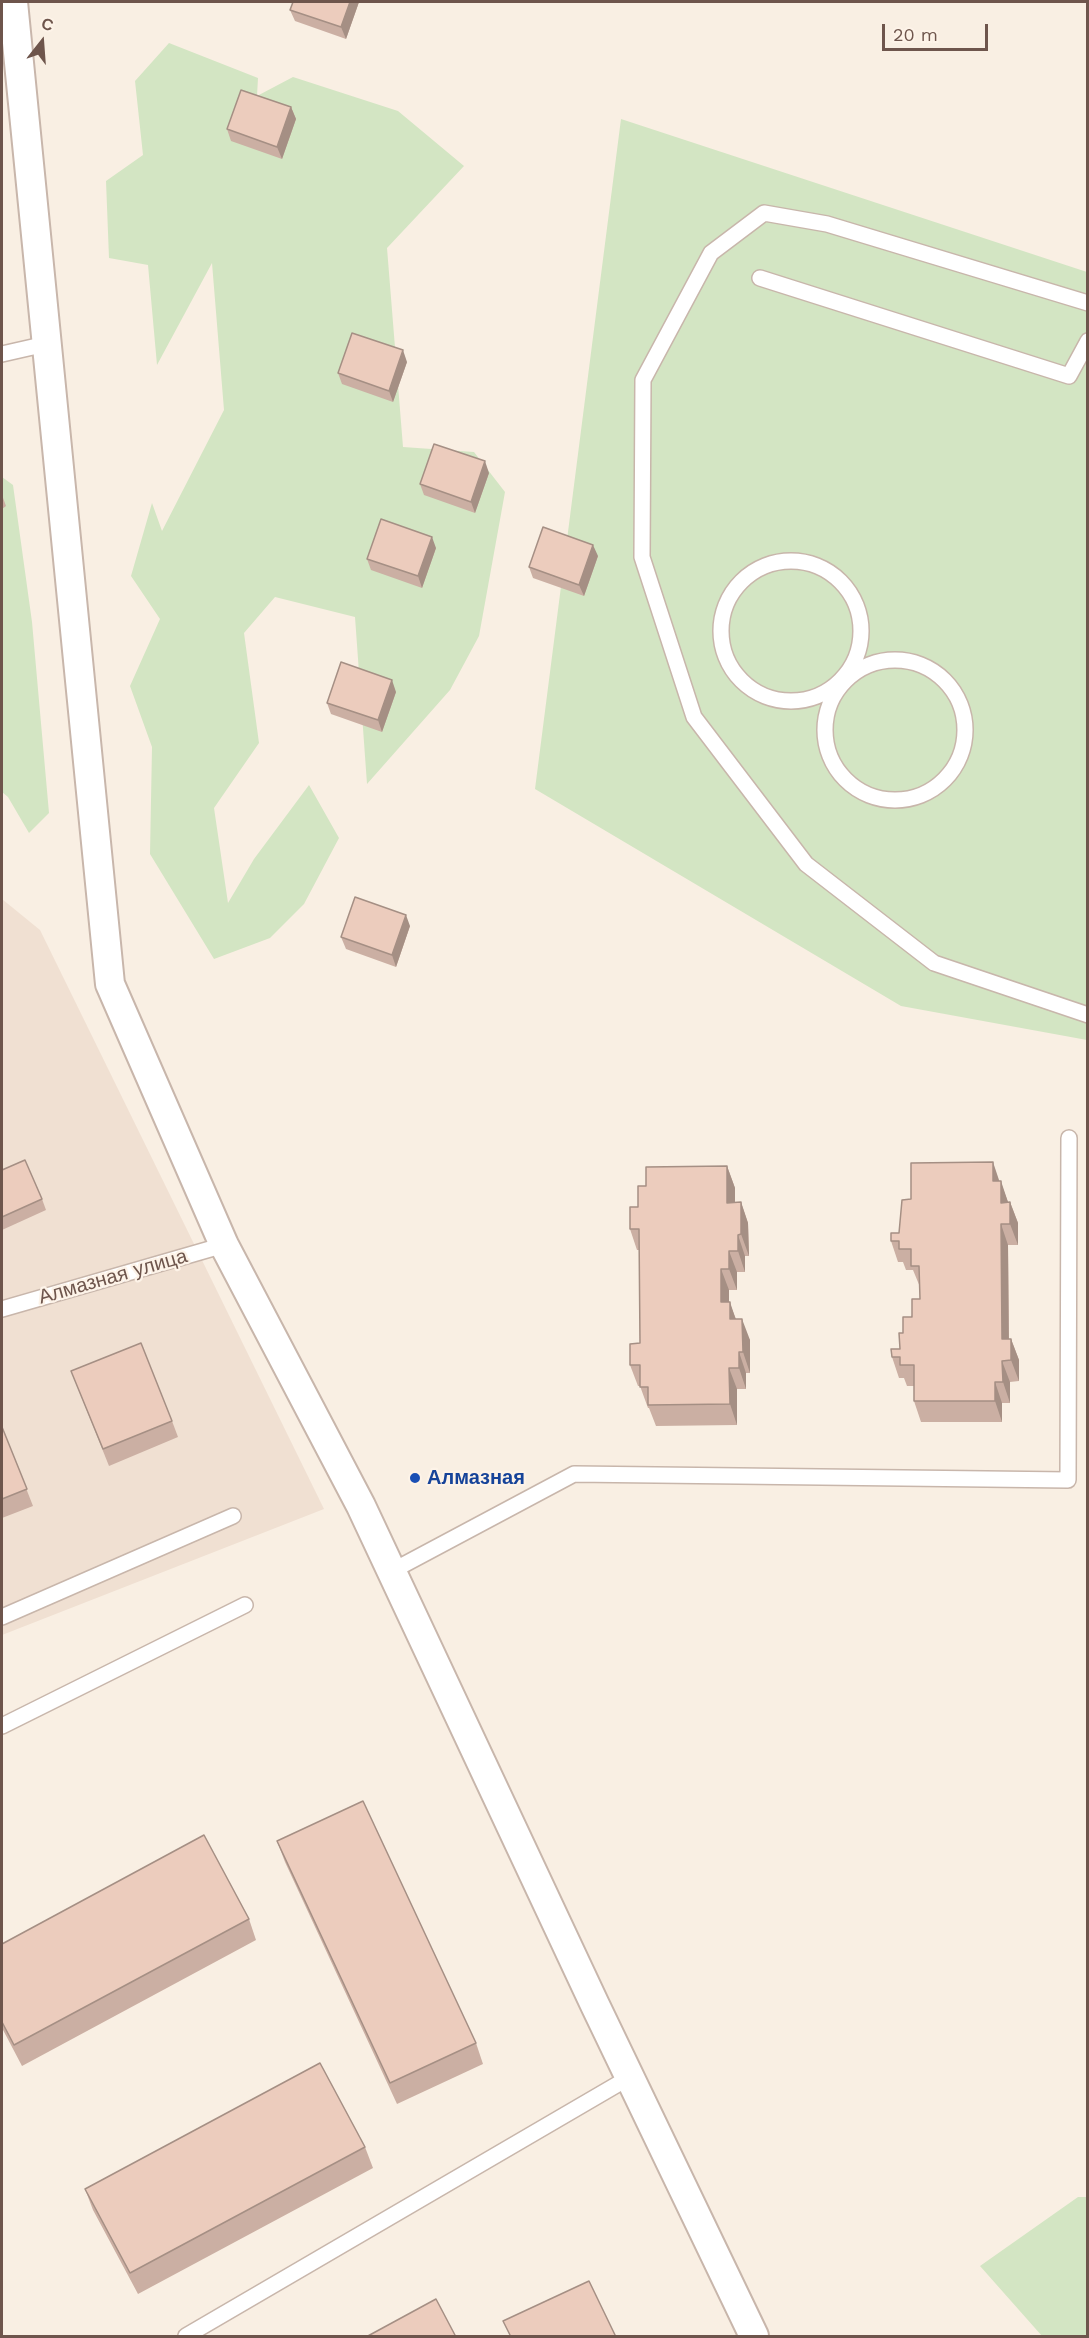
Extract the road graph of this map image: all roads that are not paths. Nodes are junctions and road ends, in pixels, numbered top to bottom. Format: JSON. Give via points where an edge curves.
{"nodes":[{"id":1,"x":13,"y":2,"type":"edge"},
{"id":2,"x":760,"y":278,"type":"dead end"},
{"id":3,"x":1088,"y":303,"type":"edge"},
{"id":4,"x":1088,"y":341,"type":"edge"},
{"id":5,"x":46,"y":344,"type":"junction"},
{"id":6,"x":2,"y":354,"type":"edge"},
{"id":7,"x":842,"y":682,"type":"junction"},
{"id":8,"x":1088,"y":1015,"type":"edge"},
{"id":9,"x":1069,"y":1138,"type":"dead end"},
{"id":10,"x":224,"y":1245,"type":"junction"},
{"id":11,"x":2,"y":1309,"type":"edge"},
{"id":12,"x":233,"y":1516,"type":"dead end"},
{"id":13,"x":392,"y":1571,"type":"junction"},
{"id":14,"x":245,"y":1605,"type":"dead end"},
{"id":15,"x":2,"y":1617,"type":"edge"},
{"id":16,"x":2,"y":1726,"type":"edge"},
{"id":17,"x":630,"y":2077,"type":"junction"},
{"id":18,"x":186,"y":2337,"type":"edge"},
{"id":19,"x":754,"y":2337,"type":"edge"}],
"edges":[{"from":1,"to":5,"type":"street"},
{"from":2,"to":4,"type":"lane","via":[[1069,376]]},
{"from":3,"to":8,"type":"lane","via":[[827,224],[764,213],[711,253],[643,380],[642,557],[694,717],[806,864],[934,963]]},
{"from":5,"to":6,"type":"lane"},
{"from":5,"to":10,"type":"street","via":[[110,984]]},
{"from":7,"to":7,"type":"lane","via":[[865,666],[892,660],[920,664],[944,679],[960,702],[966,730],[961,758],[945,781],[923,795],[897,801],[872,797],[849,784],[833,764],[824,737],[828,708]]},
{"from":7,"to":7,"type":"lane","via":[[819,696],[793,701],[767,698],[745,685],[728,665],[720,638],[723,609],[737,584],[760,567],[788,560],[816,565],[839,579],[856,603],[862,630],[856,658]]},
{"from":9,"to":13,"type":"lane","via":[[1068,1480],[574,1474]]},
{"from":10,"to":11,"type":"lane","name":"Алмазная улица"},
{"from":10,"to":13,"type":"street","via":[[362,1506]]},
{"from":12,"to":15,"type":"lane"},
{"from":13,"to":17,"type":"street"},
{"from":14,"to":16,"type":"lane"},
{"from":17,"to":18,"type":"lane"},
{"from":17,"to":19,"type":"street"}]}
